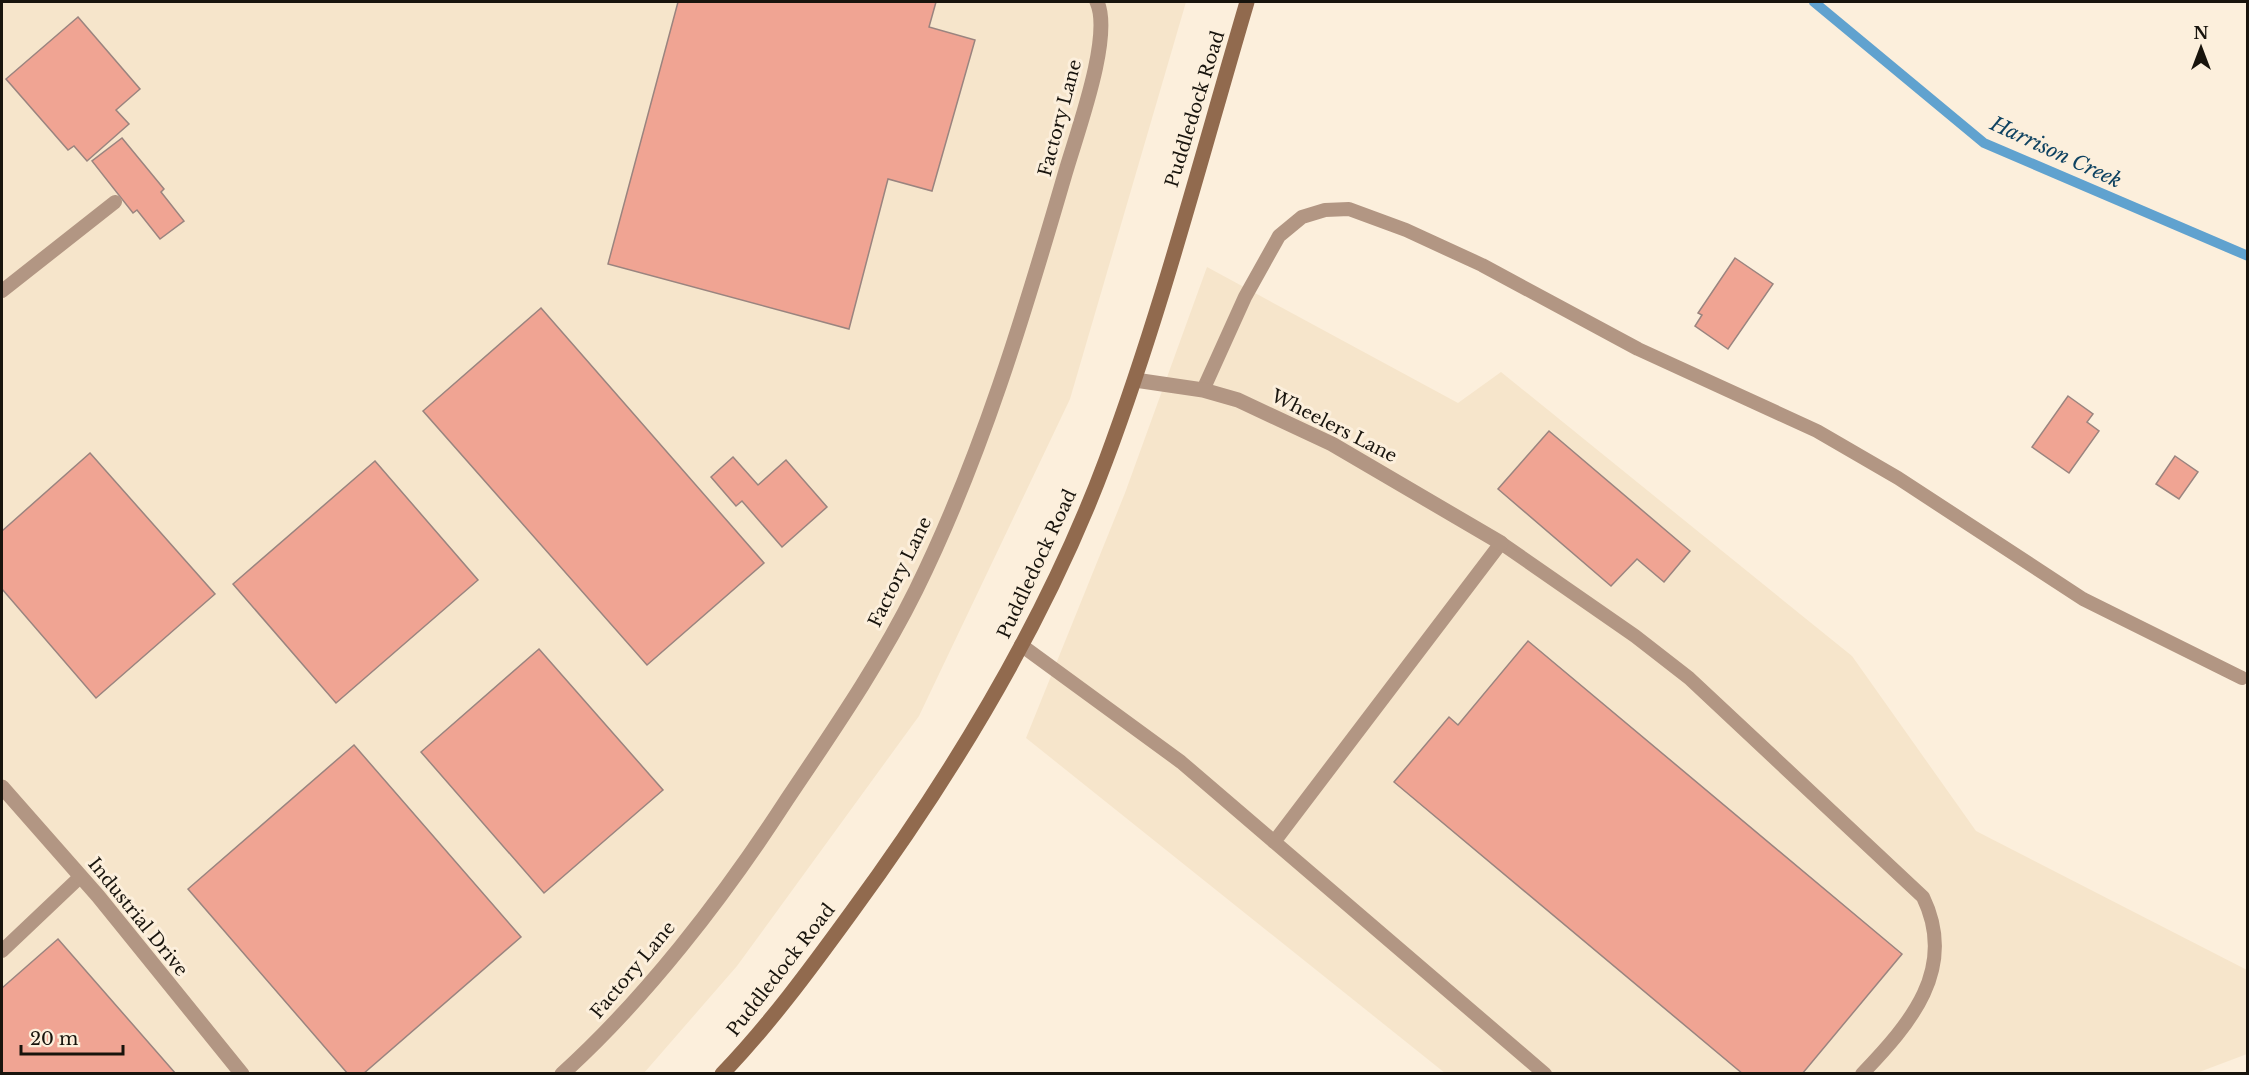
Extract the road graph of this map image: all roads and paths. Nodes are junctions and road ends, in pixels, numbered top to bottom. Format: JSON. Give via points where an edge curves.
{"nodes":[{"id":1,"x":1097,"y":2,"type":"edge"},
{"id":2,"x":1247,"y":2,"type":"edge"},
{"id":3,"x":115,"y":202,"type":"dead end"},
{"id":4,"x":2,"y":291,"type":"edge"},
{"id":5,"x":1135,"y":380,"type":"junction"},
{"id":6,"x":1203,"y":390,"type":"junction"},
{"id":7,"x":1501,"y":543,"type":"junction"},
{"id":8,"x":1021,"y":645,"type":"junction"},
{"id":9,"x":2242,"y":678,"type":"dead end"},
{"id":10,"x":2,"y":787,"type":"edge"},
{"id":11,"x":1274,"y":842,"type":"junction"},
{"id":12,"x":80,"y":877,"type":"junction"},
{"id":13,"x":2,"y":951,"type":"edge"},
{"id":14,"x":242,"y":1074,"type":"edge"},
{"id":15,"x":562,"y":1074,"type":"edge"},
{"id":16,"x":722,"y":1074,"type":"edge"},
{"id":17,"x":1545,"y":1074,"type":"edge"},
{"id":18,"x":1862,"y":1074,"type":"edge"}],
"edges":[{"from":1,"to":15,"type":"street","name":"Factory Lane","via":[[1102,34],[1042,253],[981,441],[916,590],[865,682],[723,893],[601,1038]]},
{"from":2,"to":5,"type":"main road","name":"Puddledock Road"},
{"from":3,"to":4,"type":"lane"},
{"from":5,"to":6,"type":"street","name":"Wheelers Lane"},
{"from":5,"to":8,"type":"main road","name":"Puddledock Road","via":[[1105,463]]},
{"from":6,"to":7,"type":"street","name":"Wheelers Lane","via":[[1238,400],[1332,444]]},
{"from":6,"to":9,"type":"lane","via":[[1245,297],[1279,236],[1302,217],[1325,210],[1349,209],[1482,265],[1638,349],[1817,431],[1898,478],[2083,599]]},
{"from":7,"to":11,"type":"lane"},
{"from":7,"to":18,"type":"lane","via":[[1689,678],[1923,897],[1934,919],[1936,944],[1931,975],[1915,1012]]},
{"from":8,"to":11,"type":"lane","via":[[1181,762]]},
{"from":8,"to":16,"type":"main road","name":"Puddledock Road","via":[[959,754],[883,869],[805,975]]},
{"from":10,"to":12,"type":"street","name":"Industrial Drive"},
{"from":11,"to":17,"type":"lane"},
{"from":12,"to":13,"type":"lane"},
{"from":12,"to":14,"type":"street","name":"Industrial Drive"}]}
